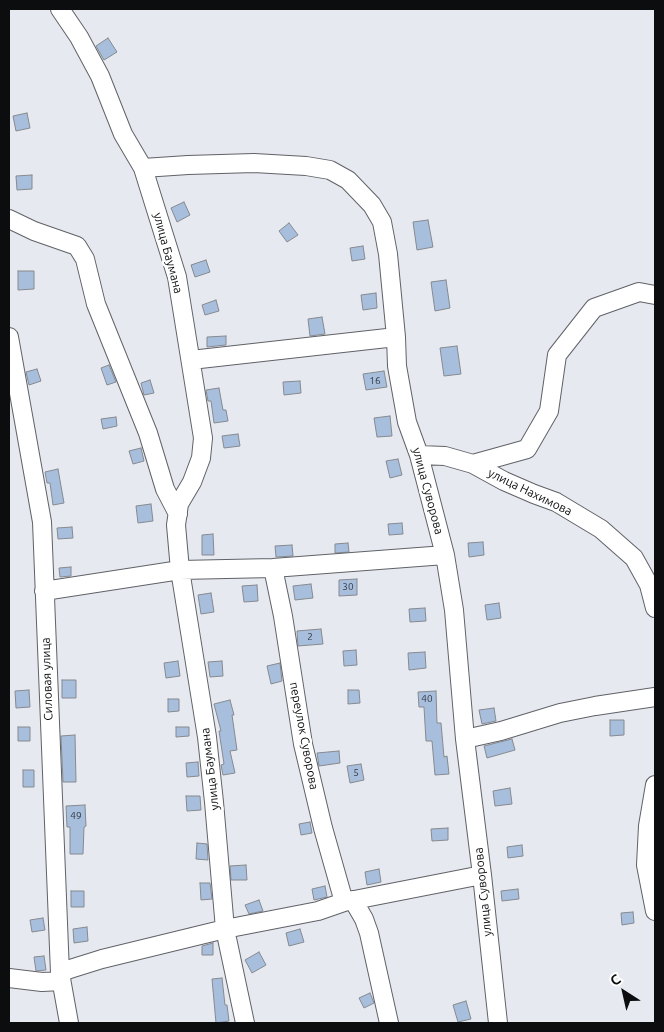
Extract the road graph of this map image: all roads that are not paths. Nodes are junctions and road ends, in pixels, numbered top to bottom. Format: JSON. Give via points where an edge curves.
{"nodes":[{"id":1,"x":60,"y":9,"type":"edge"},
{"id":2,"x":143,"y":168,"type":"junction"},
{"id":3,"x":9,"y":219,"type":"edge"},
{"id":4,"x":655,"y":296,"type":"edge"},
{"id":5,"x":9,"y":337,"type":"edge"},
{"id":6,"x":396,"y":337,"type":"junction"},
{"id":7,"x":191,"y":360,"type":"junction"},
{"id":8,"x":419,"y":455,"type":"junction"},
{"id":9,"x":473,"y":464,"type":"junction"},
{"id":10,"x":178,"y":514,"type":"junction"},
{"id":11,"x":445,"y":555,"type":"junction"},
{"id":12,"x":273,"y":568,"type":"junction"},
{"id":13,"x":180,"y":570,"type":"junction"},
{"id":14,"x":44,"y":591,"type":"junction"},
{"id":15,"x":655,"y":608,"type":"edge"},
{"id":16,"x":655,"y":697,"type":"edge"},
{"id":17,"x":465,"y":739,"type":"junction"},
{"id":18,"x":655,"y":785,"type":"edge"},
{"id":19,"x":482,"y":875,"type":"junction"},
{"id":20,"x":348,"y":901,"type":"junction"},
{"id":21,"x":655,"y":911,"type":"edge"},
{"id":22,"x":224,"y":929,"type":"junction"},
{"id":23,"x":60,"y":977,"type":"junction"},
{"id":24,"x":9,"y":978,"type":"edge"},
{"id":25,"x":69,"y":1023,"type":"edge"},
{"id":26,"x":245,"y":1023,"type":"edge"},
{"id":27,"x":389,"y":1023,"type":"edge"},
{"id":28,"x":498,"y":1023,"type":"edge"}],
"edges":[{"from":1,"to":2,"type":"street","name":"улица Баумана","via":[[88,53],[123,134]]},
{"from":2,"to":6,"type":"street","name":"улица Суворова","via":[[263,163],[330,170],[348,180],[372,205],[382,222]]},
{"from":2,"to":7,"type":"street","name":"улица Баумана","via":[[177,277]]},
{"from":3,"to":10,"type":"street","name":"улица Баумана","via":[[77,246],[85,260],[96,304],[148,433],[165,489]]},
{"from":4,"to":9,"type":"street","via":[[639,292],[594,308],[557,355],[549,411],[527,448]]},
{"from":5,"to":14,"type":"street","name":"Силовая улица","via":[[42,522]]},
{"from":6,"to":7,"type":"street"},
{"from":6,"to":8,"type":"street","name":"улица Суворова","via":[[408,422]]},
{"from":7,"to":10,"type":"street","name":"улица Баумана","via":[[203,438],[201,458],[179,504]]},
{"from":8,"to":9,"type":"street","name":"улица Нахимова","via":[[445,456]]},
{"from":8,"to":11,"type":"street","name":"улица Суворова"},
{"from":9,"to":15,"type":"street","name":"улица Нахимова","via":[[504,481],[556,502],[601,529],[634,558],[649,585]]},
{"from":10,"to":13,"type":"street","name":"улица Баумана"},
{"from":11,"to":12,"type":"street"},
{"from":11,"to":17,"type":"street","name":"улица Суворова","via":[[454,610]]},
{"from":12,"to":13,"type":"street"},
{"from":12,"to":20,"type":"street","name":"переулок Суворова","via":[[284,616],[303,744],[323,828]]},
{"from":13,"to":14,"type":"street"},
{"from":13,"to":22,"type":"street","name":"улица Баумана","via":[[207,737]]},
{"from":14,"to":23,"type":"street","name":"Силовая улица"},
{"from":16,"to":17,"type":"street","via":[[560,713]]},
{"from":17,"to":19,"type":"street","name":"улица Суворова"},
{"from":18,"to":21,"type":"street","via":[[646,865]]},
{"from":19,"to":20,"type":"street"},
{"from":19,"to":28,"type":"street","name":"улица Суворова"},
{"from":20,"to":22,"type":"street","via":[[318,911]]},
{"from":20,"to":27,"type":"street","name":"переулок Суворова","via":[[364,919],[369,933]]},
{"from":22,"to":23,"type":"street","via":[[102,959],[70,969]]},
{"from":22,"to":26,"type":"street","name":"улица Баумана"},
{"from":23,"to":24,"type":"street","via":[[42,982]]},
{"from":23,"to":25,"type":"street","name":"Силовая улица"}]}
